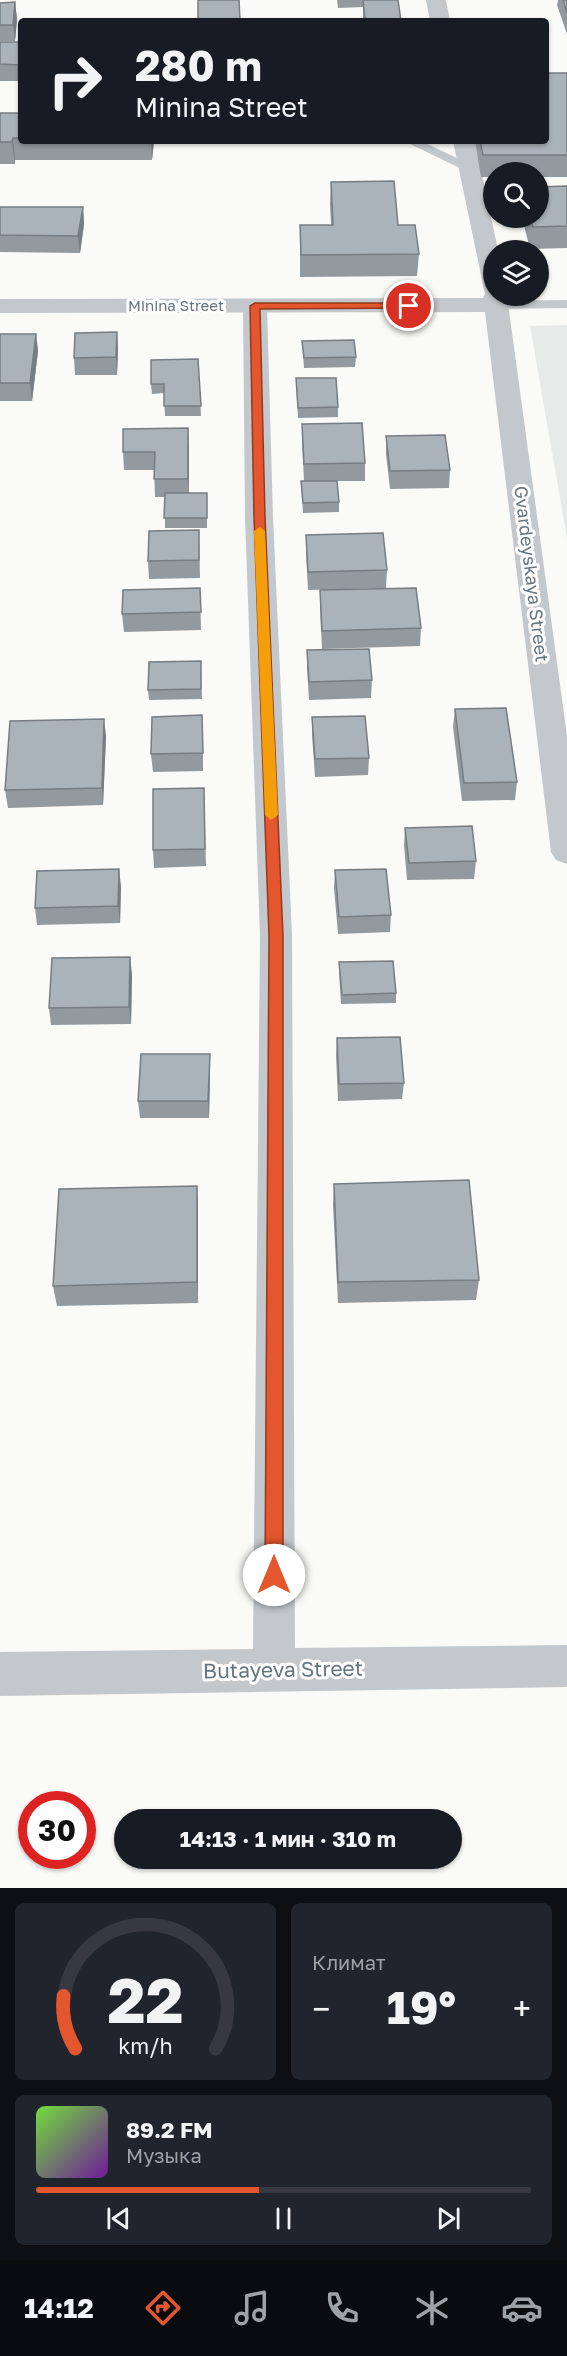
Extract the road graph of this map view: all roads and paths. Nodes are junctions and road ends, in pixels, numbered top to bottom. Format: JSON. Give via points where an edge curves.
{"nodes":[{"id":1,"x":436,"y":0,"type":"edge"},
{"id":2,"x":439,"y":18,"type":"edge"},
{"id":3,"x":417,"y":144,"type":"edge"},
{"id":4,"x":465,"y":144,"type":"edge"},
{"id":5,"x":469,"y":167,"type":"junction"},
{"id":6,"x":484,"y":240,"type":"edge"},
{"id":7,"x":483,"y":297,"type":"edge"},
{"id":8,"x":549,"y":302,"type":"edge"},
{"id":9,"x":567,"y":304,"type":"edge"},
{"id":10,"x":0,"y":306,"type":"edge"},
{"id":11,"x":255,"y":306,"type":"junction"},
{"id":12,"x":496,"y":306,"type":"edge"},
{"id":13,"x":567,"y":852,"type":"edge"},
{"id":14,"x":567,"y":1666,"type":"edge"},
{"id":15,"x":274,"y":1670,"type":"junction"},
{"id":16,"x":0,"y":1674,"type":"edge"}],
"edges":[{"from":1,"to":2,"type":"street"},
{"from":3,"to":5,"type":"lane"},
{"from":4,"to":5,"type":"street","name":"Gvardeyskaya Street"},
{"from":5,"to":6,"type":"street","name":"Gvardeyskaya Street"},
{"from":7,"to":11,"type":"street","name":"Minina Street"},
{"from":8,"to":9,"type":"lane"},
{"from":10,"to":11,"type":"street","name":"Minina Street"},
{"from":11,"to":15,"type":"street","via":[[259,517],[276,936]]},
{"from":12,"to":13,"type":"street","name":"Gvardeyskaya Street"},
{"from":14,"to":15,"type":"street","name":"Butayeva Street"},
{"from":15,"to":16,"type":"street","name":"Butayeva Street"}]}
